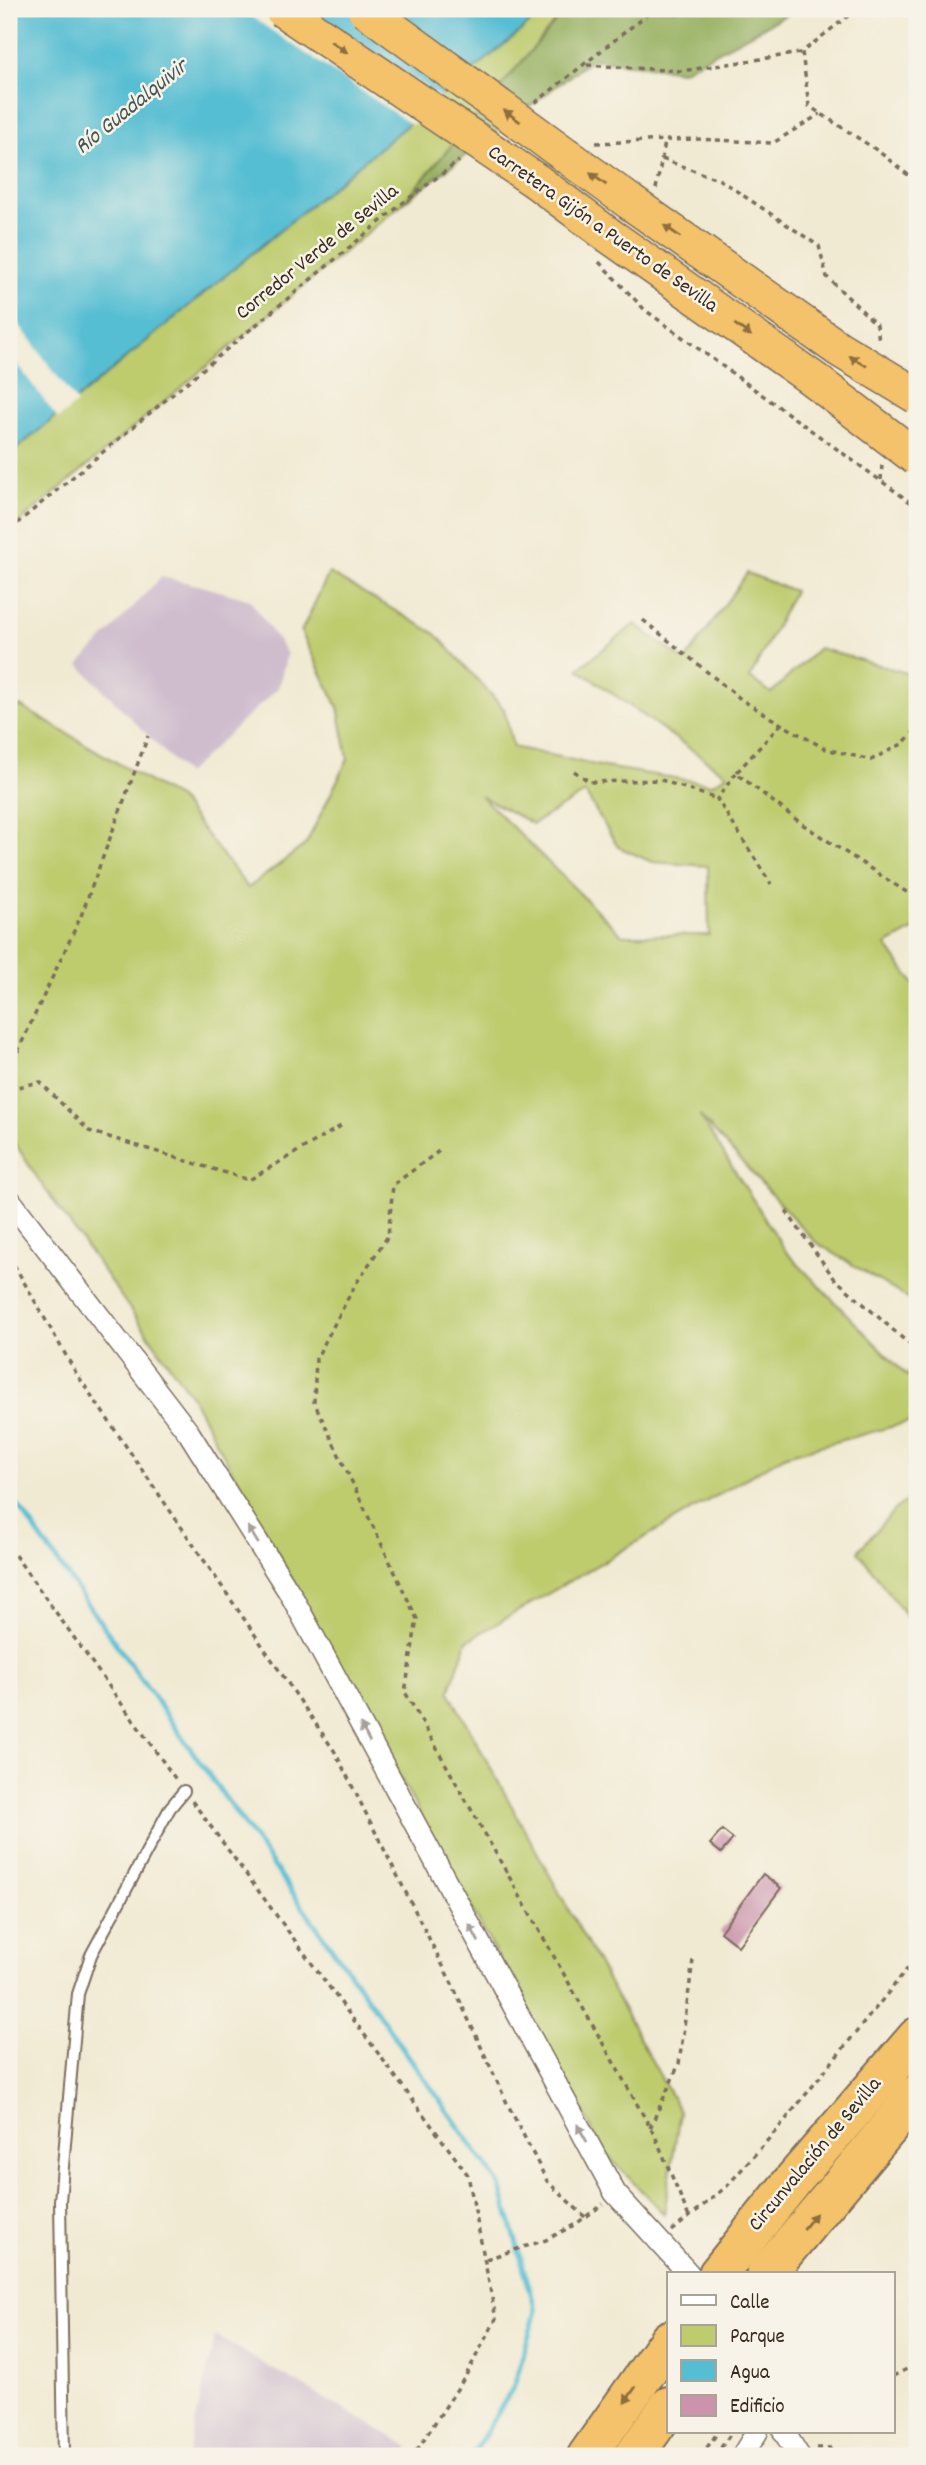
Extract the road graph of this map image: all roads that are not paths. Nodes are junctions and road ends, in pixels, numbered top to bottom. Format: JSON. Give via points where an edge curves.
{"nodes":[{"id":1,"x":282,"y":9,"type":"edge"},
{"id":2,"x":365,"y":9,"type":"edge"},
{"id":3,"x":917,"y":396,"type":"edge"},
{"id":4,"x":917,"y":458,"type":"edge"},
{"id":5,"x":9,"y":1199,"type":"edge"},
{"id":6,"x":184,"y":1791,"type":"road end"},
{"id":7,"x":917,"y":2037,"type":"edge"},
{"id":8,"x":917,"y":2094,"type":"edge"},
{"id":9,"x":726,"y":2263,"type":"edge"},
{"id":10,"x":687,"y":2272,"type":"edge"},
{"id":11,"x":768,"y":2272,"type":"edge"},
{"id":12,"x":667,"y":2343,"type":"edge"},
{"id":13,"x":667,"y":2409,"type":"edge"},
{"id":14,"x":756,"y":2434,"type":"edge"},
{"id":15,"x":64,"y":2456,"type":"edge"},
{"id":16,"x":587,"y":2456,"type":"edge"},
{"id":17,"x":634,"y":2456,"type":"edge"},
{"id":18,"x":742,"y":2456,"type":"edge"}],
"edges":[{"from":1,"to":4,"type":"highway","name":"Carretera Gijón a Puerto de Sevilla","one_way":true,"bridge":true,"via":[[536,181],[600,245],[813,379]]},
{"from":3,"to":2,"type":"highway","name":"Carretera Gijón a Puerto de Sevilla","one_way":true,"bridge":true,"via":[[839,349],[630,202],[581,150]]},
{"from":10,"to":5,"type":"street","one_way":true,"via":[[611,2197],[291,1595],[189,1433]]},
{"from":6,"to":15,"type":"lane","via":[[170,1808],[91,1955],[78,1994],[60,2201]]},
{"from":7,"to":9,"type":"highway","name":"Circunvalación de Sevilla"},
{"from":11,"to":8,"type":"highway","name":"Circunvalación de Sevilla","one_way":true},
{"from":12,"to":16,"type":"highway","one_way":true},
{"from":13,"to":17,"type":"highway"},
{"from":14,"to":18,"type":"street"}]}
